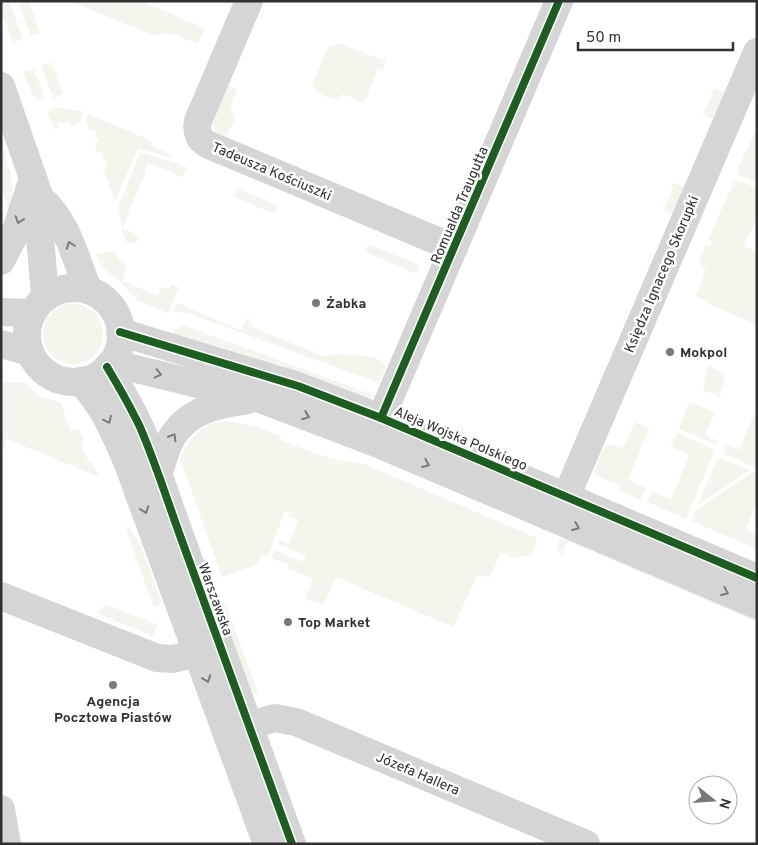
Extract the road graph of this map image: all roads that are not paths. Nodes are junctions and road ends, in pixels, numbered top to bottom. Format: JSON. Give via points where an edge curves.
{"nodes":[{"id":1,"x":249,"y":1,"type":"edge"},
{"id":2,"x":558,"y":1,"type":"edge"},
{"id":3,"x":757,"y":52,"type":"edge"},
{"id":4,"x":1,"y":86,"type":"edge"},
{"id":5,"x":36,"y":188,"type":"junction"},
{"id":6,"x":454,"y":248,"type":"junction"},
{"id":7,"x":1,"y":261,"type":"edge"},
{"id":8,"x":88,"y":290,"type":"junction"},
{"id":9,"x":38,"y":305,"type":"junction"},
{"id":10,"x":1,"y":312,"type":"edge"},
{"id":11,"x":120,"y":332,"type":"junction"},
{"id":12,"x":1,"y":344,"type":"edge"},
{"id":13,"x":30,"y":352,"type":"junction"},
{"id":14,"x":109,"y":365,"type":"junction"},
{"id":15,"x":80,"y":381,"type":"junction"},
{"id":16,"x":260,"y":399,"type":"junction"},
{"id":17,"x":381,"y":418,"type":"junction"},
{"id":18,"x":158,"y":476,"type":"junction"},
{"id":19,"x":566,"y":497,"type":"junction"},
{"id":20,"x":757,"y":578,"type":"edge"},
{"id":21,"x":1,"y":596,"type":"edge"},
{"id":22,"x":757,"y":605,"type":"edge"},
{"id":23,"x":198,"y":652,"type":"junction"},
{"id":24,"x":249,"y":725,"type":"junction"},
{"id":25,"x":1,"y":809,"type":"edge"},
{"id":26,"x":7,"y":844,"type":"edge"},
{"id":27,"x":267,"y":844,"type":"edge"},
{"id":28,"x":292,"y":844,"type":"edge"},
{"id":29,"x":586,"y":844,"type":"edge"}],
"edges":[{"from":1,"to":6,"type":"street","name":"Tadeusza Kościuszki","via":[[198,121],[198,137]]},
{"from":2,"to":6,"type":"street","name":"Romualda Traugutta"},
{"from":3,"to":19,"type":"street","name":"Księdza Ignacego Skorupki"},
{"from":4,"to":5,"type":"street"},
{"from":5,"to":7,"type":"street","one_way":true},
{"from":8,"to":5,"type":"street","one_way":true,"via":[[64,229]]},
{"from":5,"to":9,"type":"street","via":[[40,236]]},
{"from":6,"to":17,"type":"street","name":"Romualda Traugutta"},
{"from":8,"to":9,"type":"street","via":[[66,288]]},
{"from":8,"to":11,"type":"street","via":[[111,306]]},
{"from":9,"to":10,"type":"street"},
{"from":9,"to":13,"type":"street","via":[[27,332]]},
{"from":11,"to":14,"type":"street","via":[[118,348]]},
{"from":11,"to":17,"type":"street","name":"Aleja Wojska Polskiego","via":[[298,386]]},
{"from":12,"to":13,"type":"street"},
{"from":13,"to":15,"type":"street","via":[[50,375]]},
{"from":14,"to":15,"type":"street"},
{"from":14,"to":16,"type":"street","one_way":true},
{"from":14,"to":18,"type":"street","name":"Warszawska"},
{"from":15,"to":23,"type":"street","one_way":true,"via":[[106,413]]},
{"from":18,"to":16,"type":"street","one_way":true,"via":[[171,439],[193,415],[223,403]]},
{"from":16,"to":22,"type":"street","one_way":true,"via":[[381,445]]},
{"from":17,"to":19,"type":"street","name":"Aleja Wojska Polskiego"},
{"from":18,"to":24,"type":"street","name":"Warszawska"},
{"from":19,"to":20,"type":"street","name":"Aleja Wojska Polskiego"},
{"from":21,"to":23,"type":"street","via":[[157,658],[173,659]]},
{"from":23,"to":27,"type":"street","one_way":true},
{"from":24,"to":28,"type":"street","name":"Warszawska"},
{"from":24,"to":29,"type":"street","name":"Józefa Hallera","via":[[275,718],[296,722]]},
{"from":25,"to":26,"type":"street"}]}
